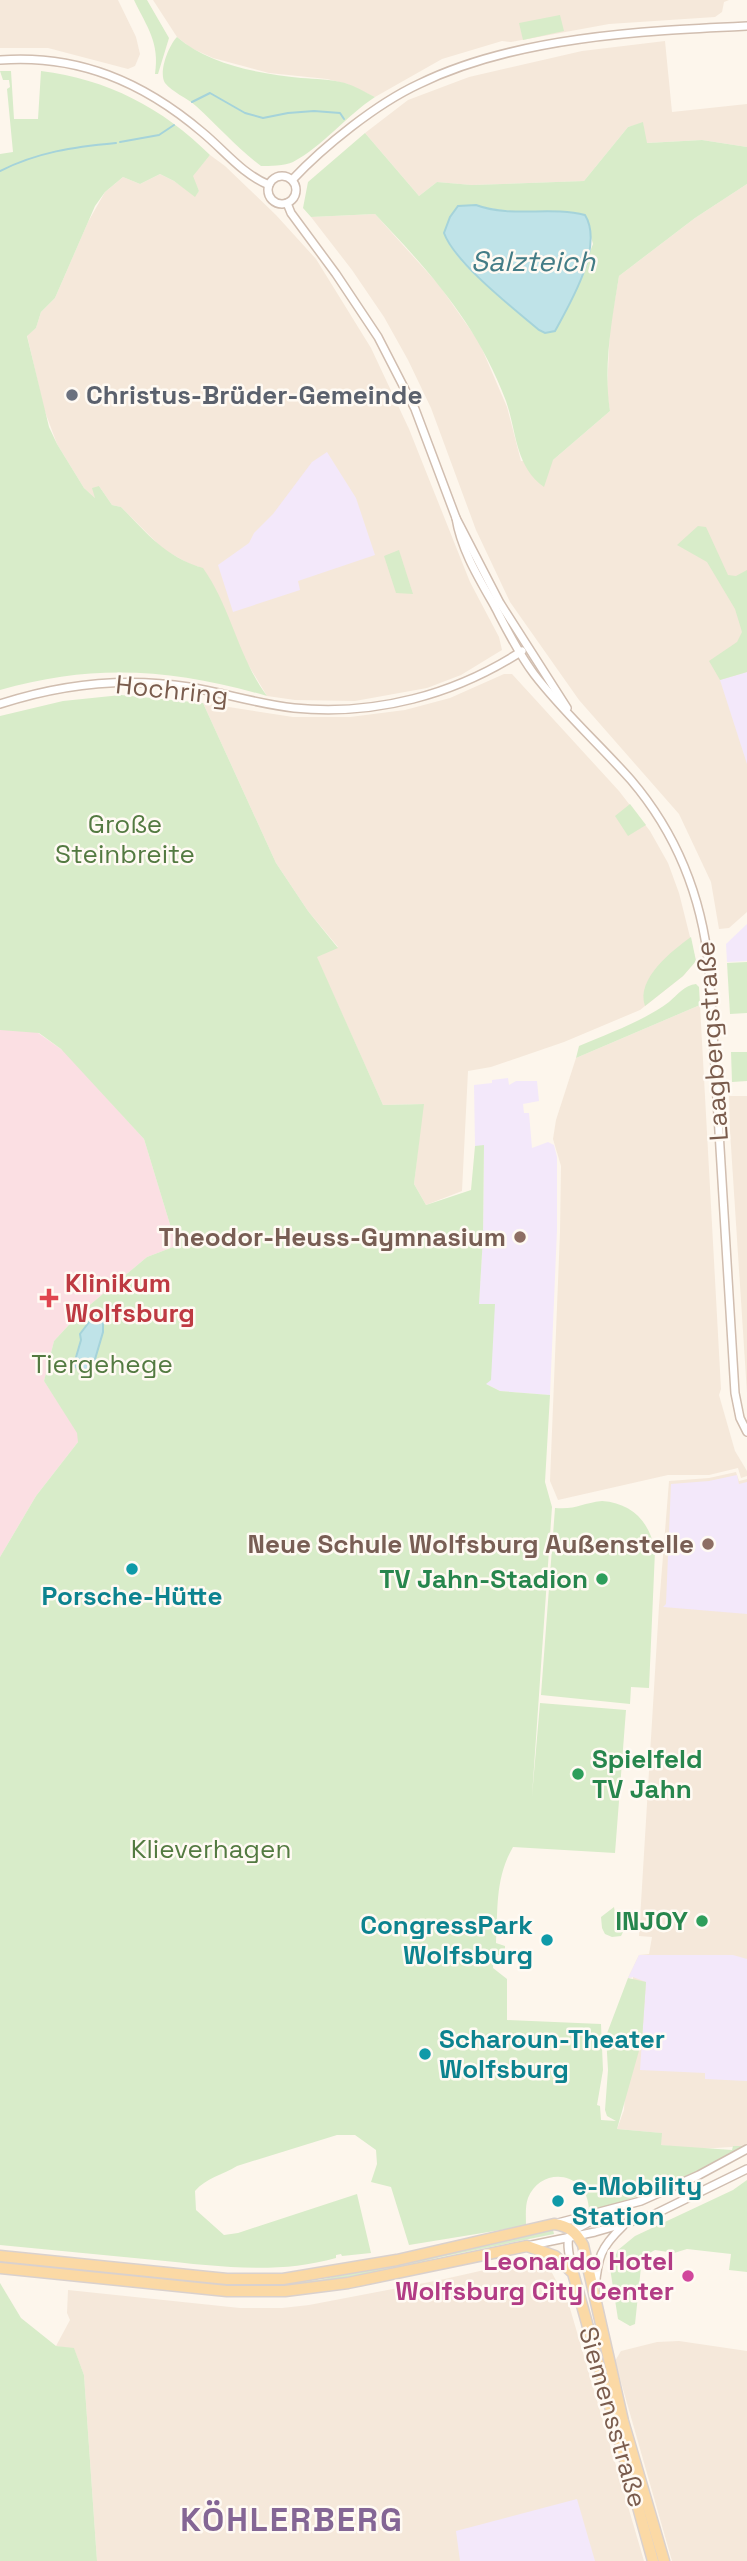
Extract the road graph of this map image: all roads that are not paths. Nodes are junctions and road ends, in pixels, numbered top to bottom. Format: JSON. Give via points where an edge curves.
{"nodes":[{"id":1,"x":744,"y":27,"type":"edge"},
{"id":2,"x":0,"y":60,"type":"edge"},
{"id":3,"x":292,"y":180,"type":"junction"},
{"id":4,"x":269,"y":185,"type":"junction"},
{"id":5,"x":287,"y":203,"type":"junction"},
{"id":6,"x":456,"y":518,"type":"junction"},
{"id":7,"x":528,"y":647,"type":"junction"},
{"id":8,"x":520,"y":652,"type":"junction"},
{"id":9,"x":0,"y":704,"type":"edge"},
{"id":10,"x":573,"y":718,"type":"junction"},
{"id":11,"x":738,"y":1405,"type":"junction"},
{"id":12,"x":747,"y":1420,"type":"edge"},
{"id":13,"x":747,"y":1432,"type":"edge"},
{"id":14,"x":747,"y":2149,"type":"edge"},
{"id":15,"x":747,"y":2169,"type":"edge"},
{"id":16,"x":609,"y":2210,"type":"junction"},
{"id":17,"x":554,"y":2224,"type":"junction"},
{"id":18,"x":624,"y":2224,"type":"junction"},
{"id":19,"x":573,"y":2234,"type":"junction"},
{"id":20,"x":527,"y":2246,"type":"junction"},
{"id":21,"x":0,"y":2256,"type":"edge"},
{"id":22,"x":0,"y":2268,"type":"edge"},
{"id":23,"x":573,"y":2273,"type":"junction"},
{"id":24,"x":595,"y":2289,"type":"junction"},
{"id":25,"x":653,"y":2561,"type":"edge"},
{"id":26,"x":664,"y":2561,"type":"edge"}],
"edges":[{"from":1,"to":3,"type":"street","via":[[626,33],[462,66],[419,83],[386,103]]},
{"from":2,"to":4,"type":"street","via":[[73,63],[125,81],[198,128],[252,177]]},
{"from":3,"to":4,"type":"street","via":[[278,176]]},
{"from":3,"to":5,"type":"street","via":[[296,193]]},
{"from":4,"to":5,"type":"street","via":[[273,200]]},
{"from":5,"to":6,"type":"street","via":[[397,372],[424,429]]},
{"from":6,"to":7,"type":"street","name":"Laagbergstraße"},
{"from":6,"to":8,"type":"street","name":"Laagbergstraße","via":[[459,537]]},
{"from":7,"to":8,"type":"street","name":"Hochring"},
{"from":7,"to":10,"type":"street","name":"Laagbergstraße"},
{"from":8,"to":9,"type":"street","name":"Hochring","via":[[441,692],[383,706],[294,708],[185,687],[131,682],[56,689]]},
{"from":8,"to":10,"type":"street","name":"Laagbergstraße"},
{"from":10,"to":11,"type":"street","name":"Laagbergstraße","via":[[653,808],[687,870],[704,927]]},
{"from":11,"to":12,"type":"street","name":"Laagbergstraße"},
{"from":11,"to":13,"type":"street","name":"Laagbergstraße"},
{"from":14,"to":16,"type":"street","via":[[663,2192]]},
{"from":15,"to":18,"type":"street","via":[[684,2202]]},
{"from":16,"to":17,"type":"street"},
{"from":16,"to":19,"type":"street"},
{"from":17,"to":19,"type":"main road"},
{"from":17,"to":21,"type":"main road","via":[[397,2260],[283,2279],[227,2279]]},
{"from":18,"to":19,"type":"street"},
{"from":18,"to":24,"type":"street","name":"Siemensstraße","via":[[598,2256]]},
{"from":19,"to":20,"type":"street"},
{"from":19,"to":23,"type":"street","name":"Siemensstraße","via":[[567,2248]]},
{"from":19,"to":24,"type":"main road","name":"Siemensstraße","via":[[583,2245]]},
{"from":20,"to":22,"type":"main road","via":[[348,2283],[275,2291],[205,2290]]},
{"from":20,"to":23,"type":"main road","via":[[555,2256]]},
{"from":23,"to":25,"type":"main road","name":"Siemensstraße"},
{"from":24,"to":26,"type":"main road","name":"Siemensstraße","via":[[609,2366]]}]}
